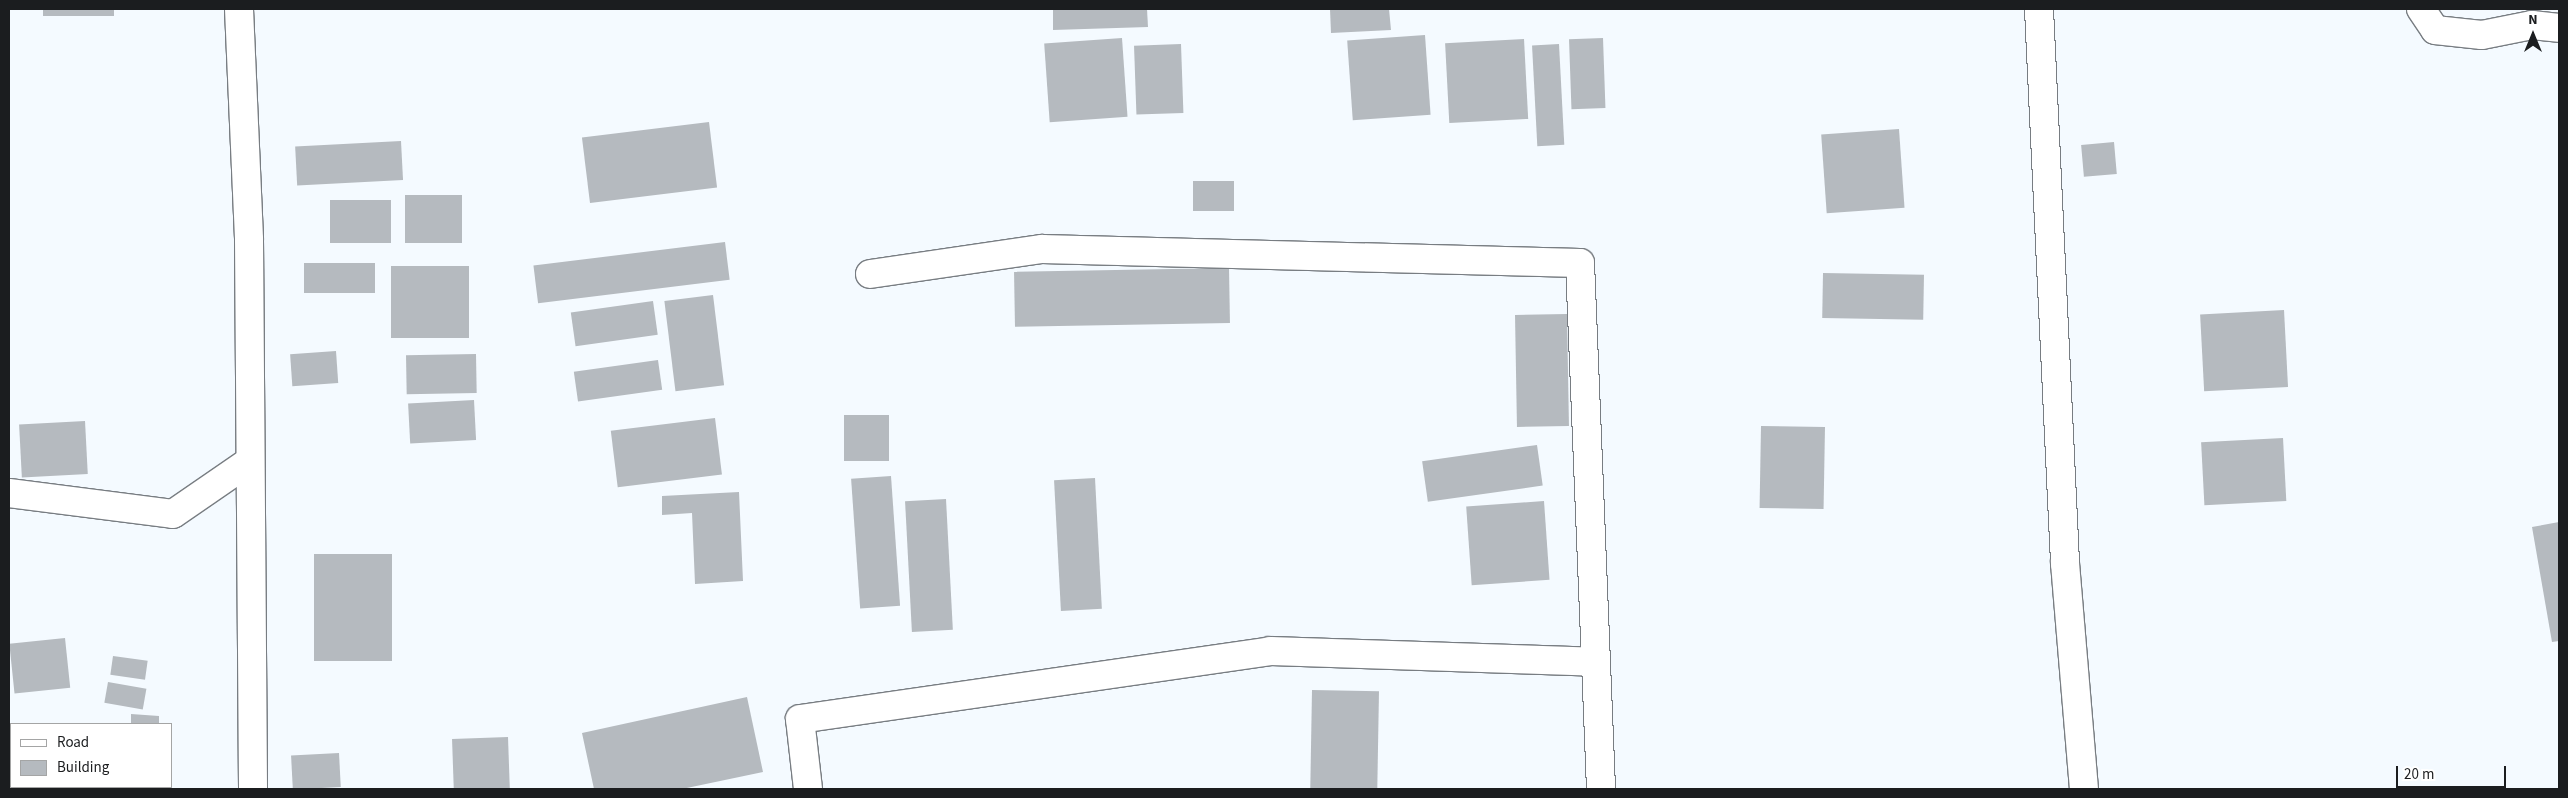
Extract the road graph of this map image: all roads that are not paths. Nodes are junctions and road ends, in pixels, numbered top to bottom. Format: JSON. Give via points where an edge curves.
{"nodes":[{"id":1,"x":239,"y":9,"type":"edge"},
{"id":2,"x":2039,"y":9,"type":"edge"},
{"id":3,"x":2421,"y":9,"type":"edge"},
{"id":4,"x":2559,"y":28,"type":"edge"},
{"id":5,"x":870,"y":274,"type":"dead end"},
{"id":6,"x":250,"y":461,"type":"junction"},
{"id":7,"x":9,"y":493,"type":"edge"},
{"id":8,"x":1596,"y":662,"type":"junction"},
{"id":9,"x":253,"y":789,"type":"edge"},
{"id":10,"x":808,"y":789,"type":"edge"},
{"id":11,"x":1600,"y":789,"type":"edge"},
{"id":12,"x":2084,"y":789,"type":"edge"}],
"edges":[{"from":1,"to":6,"type":"street","via":[[248,240]]},
{"from":2,"to":12,"type":"street","via":[[2065,563]]},
{"from":3,"to":4,"type":"street","via":[[2435,30],[2482,35],[2532,25]]},
{"from":5,"to":8,"type":"street","via":[[1042,250],[1580,263]]},
{"from":6,"to":7,"type":"street","via":[[173,514]]},
{"from":6,"to":9,"type":"street"},
{"from":8,"to":10,"type":"street","via":[[1270,651],[800,719]]},
{"from":8,"to":11,"type":"street"}]}
